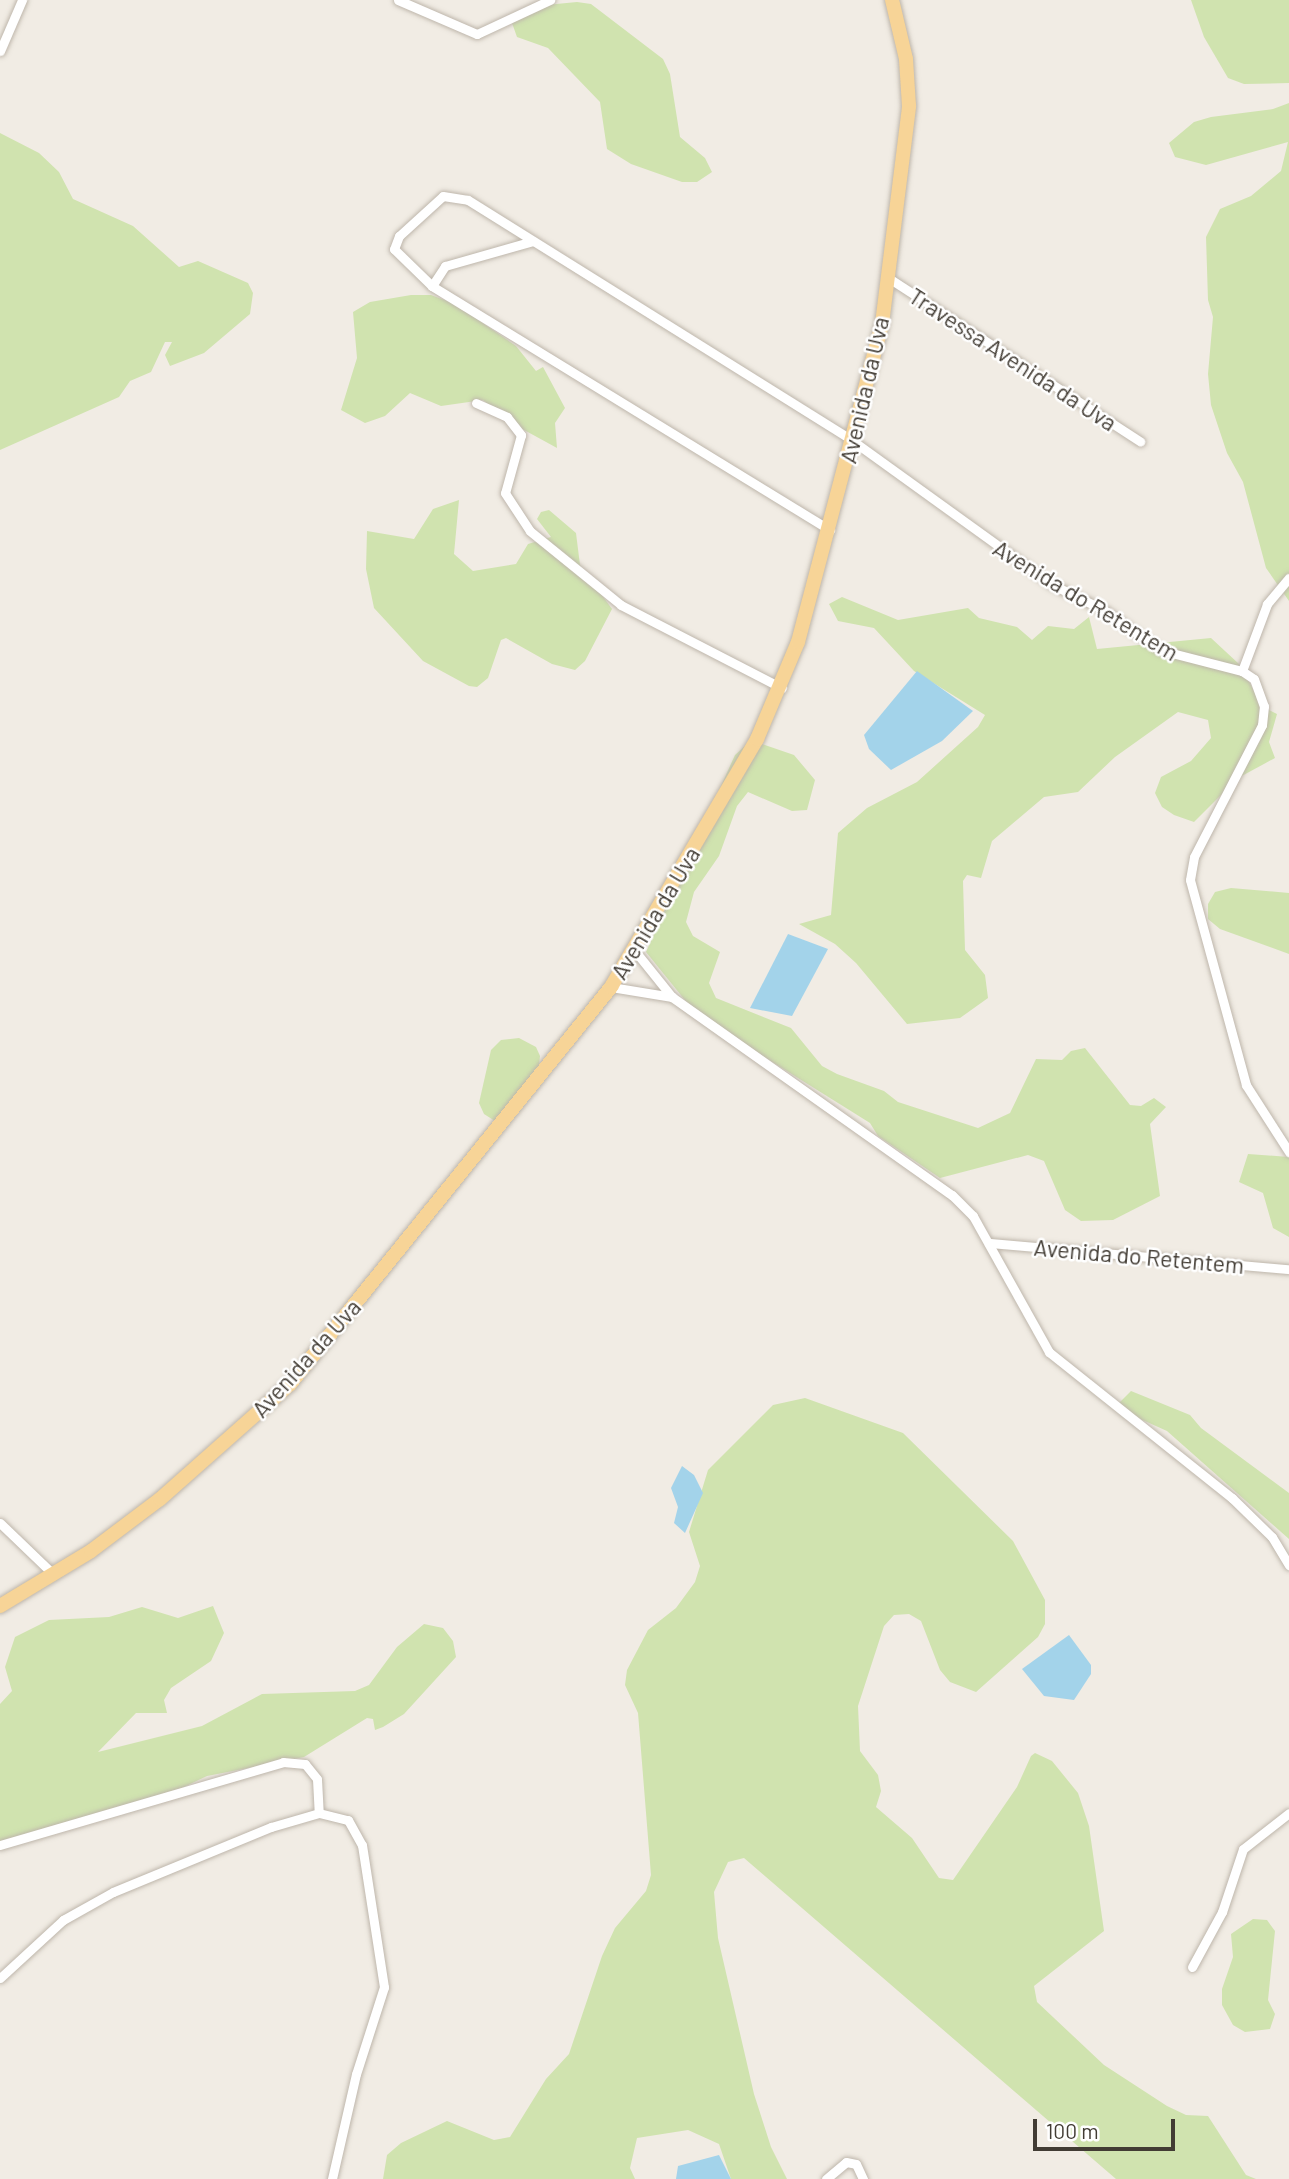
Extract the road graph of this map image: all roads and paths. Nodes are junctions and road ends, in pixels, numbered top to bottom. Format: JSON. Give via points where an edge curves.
{"nodes":[{"id":1,"x":22,"y":0,"type":"edge"},
{"id":2,"x":398,"y":0,"type":"edge"},
{"id":3,"x":550,"y":0,"type":"edge"},
{"id":4,"x":892,"y":0,"type":"edge"},
{"id":5,"x":0,"y":51,"type":"edge"},
{"id":6,"x":533,"y":241,"type":"junction"},
{"id":7,"x":887,"y":277,"type":"junction"},
{"id":8,"x":432,"y":286,"type":"junction"},
{"id":9,"x":475,"y":403,"type":"dead end"},
{"id":10,"x":853,"y":441,"type":"junction"},
{"id":11,"x":1140,"y":441,"type":"dead end"},
{"id":12,"x":830,"y":530,"type":"junction"},
{"id":13,"x":1289,"y":578,"type":"edge"},
{"id":14,"x":1242,"y":671,"type":"junction"},
{"id":15,"x":782,"y":688,"type":"junction"},
{"id":16,"x":635,"y":951,"type":"junction"},
{"id":17,"x":611,"y":987,"type":"junction"},
{"id":18,"x":672,"y":997,"type":"junction"},
{"id":19,"x":1289,"y":1152,"type":"edge"},
{"id":20,"x":989,"y":1243,"type":"junction"},
{"id":21,"x":1289,"y":1269,"type":"edge"},
{"id":22,"x":0,"y":1524,"type":"edge"},
{"id":23,"x":1289,"y":1565,"type":"edge"},
{"id":24,"x":53,"y":1574,"type":"junction"},
{"id":25,"x":0,"y":1606,"type":"edge"},
{"id":26,"x":319,"y":1813,"type":"junction"},
{"id":27,"x":1289,"y":1813,"type":"edge"},
{"id":28,"x":0,"y":1845,"type":"edge"},
{"id":29,"x":1192,"y":1967,"type":"dead end"},
{"id":30,"x":0,"y":1978,"type":"edge"},
{"id":31,"x":332,"y":2179,"type":"edge"},
{"id":32,"x":826,"y":2179,"type":"edge"},
{"id":33,"x":863,"y":2179,"type":"edge"}],
"edges":[{"from":1,"to":5,"type":"street"},
{"from":2,"to":3,"type":"street","via":[[477,34]]},
{"from":4,"to":7,"type":"main road","name":"Avenida da Uva","via":[[909,106]]},
{"from":6,"to":8,"type":"street","via":[[455,262],[438,272]]},
{"from":6,"to":8,"type":"street","name":"Avenida do Retentem","via":[[468,200],[443,196],[394,245]]},
{"from":6,"to":10,"type":"street","name":"Avenida do Retentem"},
{"from":7,"to":10,"type":"main road","name":"Avenida da Uva","via":[[882,324]]},
{"from":7,"to":11,"type":"street","name":"Travessa Avenida da Uva"},
{"from":8,"to":12,"type":"street"},
{"from":9,"to":15,"type":"street","via":[[507,417],[521,435],[505,493],[530,531],[621,605]]},
{"from":10,"to":12,"type":"main road","name":"Avenida da Uva"},
{"from":10,"to":14,"type":"street","name":"Avenida do Retentem","via":[[1019,564],[1104,610],[1160,650]]},
{"from":12,"to":15,"type":"main road","name":"Avenida da Uva"},
{"from":13,"to":14,"type":"street","via":[[1267,604]]},
{"from":14,"to":19,"type":"street","via":[[1261,690],[1262,724],[1194,857],[1190,880],[1246,1085]]},
{"from":15,"to":16,"type":"main road","name":"Avenida da Uva"},
{"from":16,"to":17,"type":"main road","name":"Avenida da Uva"},
{"from":16,"to":18,"type":"street"},
{"from":17,"to":18,"type":"street"},
{"from":17,"to":24,"type":"main road","name":"Avenida da Uva","via":[[290,1384],[160,1499]]},
{"from":18,"to":20,"type":"street","via":[[919,1169],[973,1216]]},
{"from":20,"to":21,"type":"street","name":"Avenida do Retentem"},
{"from":20,"to":23,"type":"street","via":[[1049,1352],[1249,1513],[1272,1537]]},
{"from":22,"to":24,"type":"street"},
{"from":24,"to":25,"type":"main road","name":"Avenida da Uva"},
{"from":26,"to":28,"type":"street","via":[[317,1779],[305,1764],[283,1762]]},
{"from":26,"to":30,"type":"street","via":[[260,1831],[82,1908]]},
{"from":26,"to":31,"type":"street","via":[[348,1820],[356,1829],[384,1987],[356,2074]]},
{"from":27,"to":29,"type":"street","via":[[1242,1849],[1222,1912]]},
{"from":32,"to":33,"type":"street","via":[[846,2162],[856,2164]]}]}
